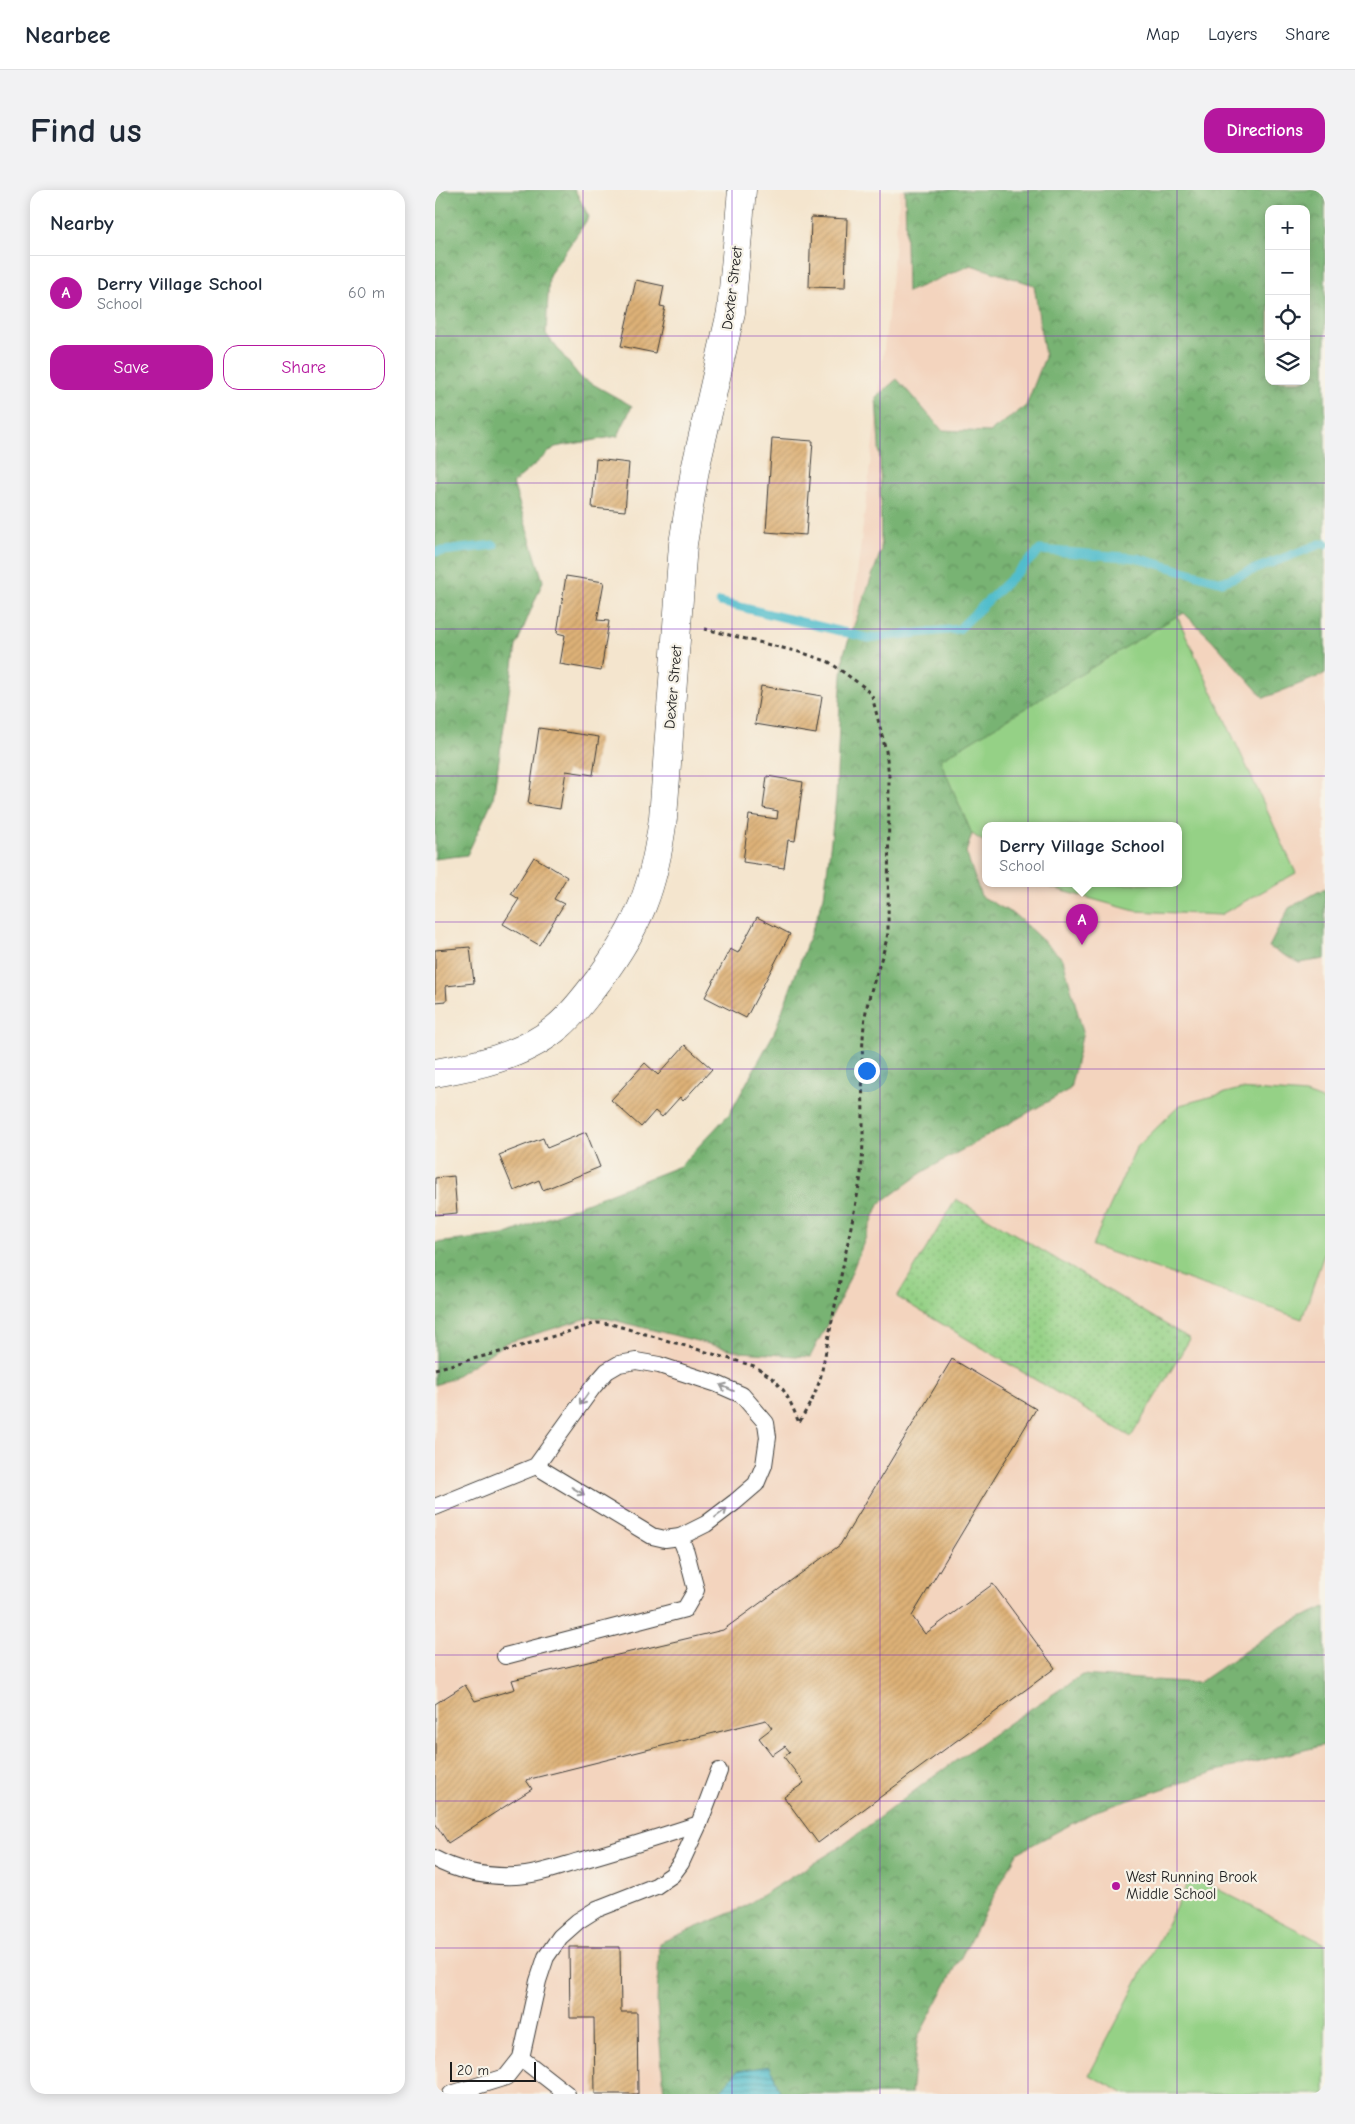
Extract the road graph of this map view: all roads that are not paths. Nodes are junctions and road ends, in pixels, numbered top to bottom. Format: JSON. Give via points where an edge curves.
{"nodes":[{"id":1,"x":742,"y":190,"type":"edge"},
{"id":2,"x":435,"y":1073,"type":"edge"},
{"id":3,"x":536,"y":1466,"type":"junction"},
{"id":4,"x":435,"y":1507,"type":"edge"},
{"id":5,"x":680,"y":1537,"type":"junction"},
{"id":6,"x":505,"y":1656,"type":"dead end"},
{"id":7,"x":719,"y":1771,"type":"dead end"},
{"id":8,"x":699,"y":1824,"type":"junction"},
{"id":9,"x":435,"y":1859,"type":"edge"},
{"id":10,"x":521,"y":2058,"type":"junction"},
{"id":11,"x":451,"y":2094,"type":"edge"},
{"id":12,"x":567,"y":2094,"type":"edge"}],
"edges":[{"from":1,"to":2,"type":"street","name":"Dexter Street","via":[[731,312],[695,470],[683,544],[659,847],[651,885],[635,925],[617,955],[555,1029],[514,1052]]},
{"from":3,"to":4,"type":"lane"},
{"from":3,"to":5,"type":"lane","one_way":true,"via":[[652,1536],[665,1539]]},
{"from":5,"to":3,"type":"lane","one_way":true,"via":[[706,1524],[756,1484],[764,1465],[767,1423],[742,1395],[659,1366],[636,1361],[619,1364],[607,1371],[593,1387]]},
{"from":5,"to":6,"type":"lane","via":[[696,1590],[685,1609]]},
{"from":7,"to":8,"type":"lane"},
{"from":8,"to":9,"type":"lane","via":[[567,1865],[516,1876],[478,1874],[450,1867]]},
{"from":8,"to":10,"type":"lane","via":[[672,1875],[657,1886],[597,1909],[561,1937],[547,1957],[539,1981]]},
{"from":10,"to":11,"type":"lane","via":[[506,2077]]},
{"from":10,"to":12,"type":"lane"}]}
